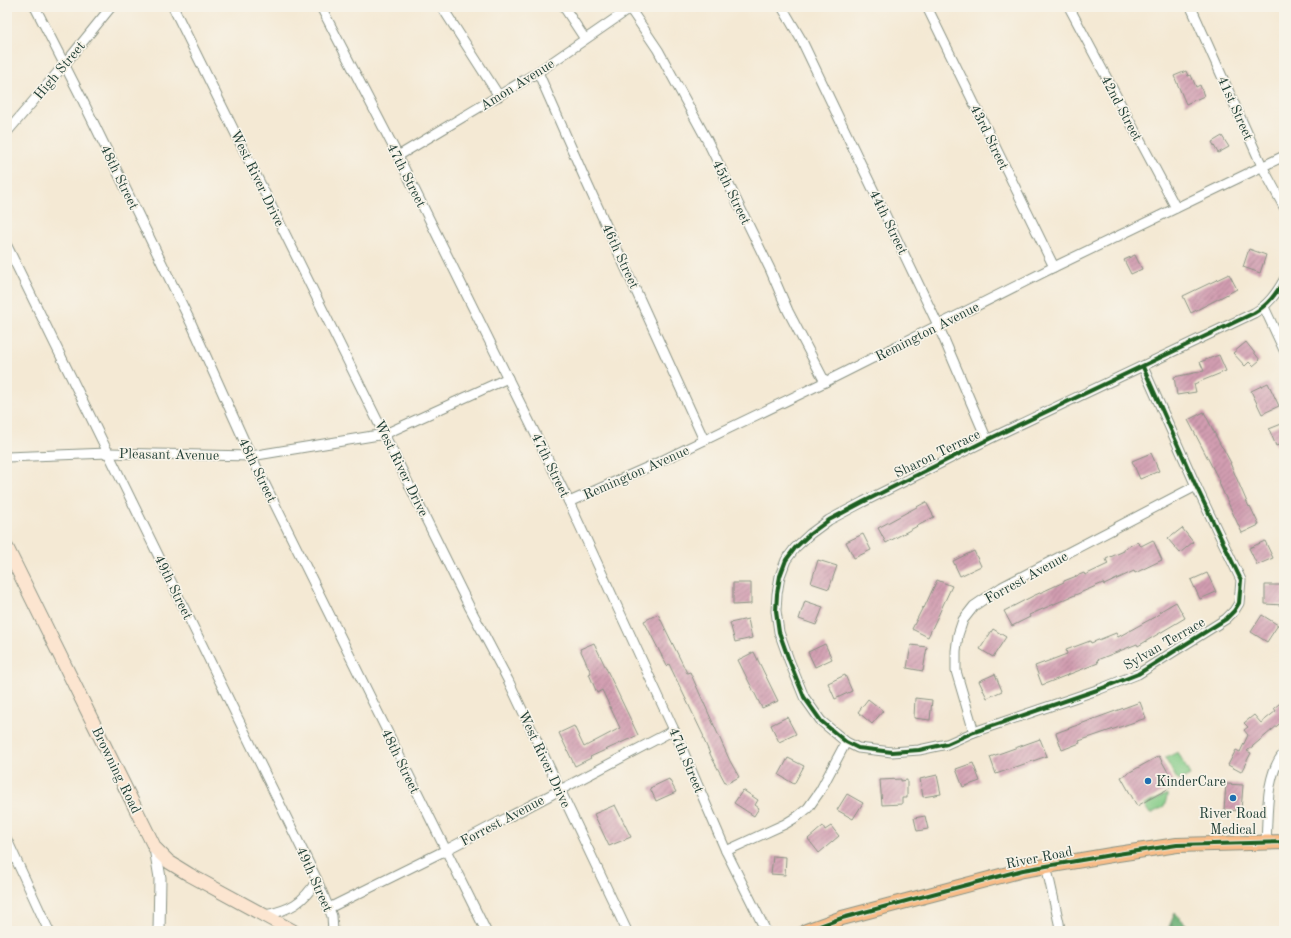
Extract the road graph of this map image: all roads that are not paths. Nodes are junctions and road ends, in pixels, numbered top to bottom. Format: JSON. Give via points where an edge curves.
{"nodes":[{"id":1,"x":35,"y":7,"type":"edge"},
{"id":2,"x":111,"y":7,"type":"edge"},
{"id":3,"x":173,"y":7,"type":"edge"},
{"id":4,"x":321,"y":7,"type":"edge"},
{"id":5,"x":442,"y":7,"type":"edge"},
{"id":6,"x":564,"y":7,"type":"edge"},
{"id":7,"x":631,"y":7,"type":"edge"},
{"id":8,"x":782,"y":7,"type":"edge"},
{"id":9,"x":927,"y":7,"type":"edge"},
{"id":10,"x":1069,"y":7,"type":"edge"},
{"id":11,"x":1191,"y":7,"type":"edge"},
{"id":12,"x":585,"y":39,"type":"junction"},
{"id":13,"x":64,"y":65,"type":"junction"},
{"id":14,"x":538,"y":72,"type":"junction"},
{"id":15,"x":499,"y":96,"type":"junction"},
{"id":16,"x":7,"y":132,"type":"edge"},
{"id":17,"x":398,"y":156,"type":"junction"},
{"id":18,"x":1284,"y":156,"type":"edge"},
{"id":19,"x":1262,"y":166,"type":"junction"},
{"id":20,"x":1176,"y":208,"type":"junction"},
{"id":21,"x":1284,"y":208,"type":"edge"},
{"id":22,"x":7,"y":246,"type":"edge"},
{"id":23,"x":1054,"y":267,"type":"junction"},
{"id":24,"x":1284,"y":280,"type":"edge"},
{"id":25,"x":1264,"y":307,"type":"junction"},
{"id":26,"x":938,"y":325,"type":"junction"},
{"id":27,"x":1284,"y":350,"type":"edge"},
{"id":28,"x":1142,"y":367,"type":"junction"},
{"id":29,"x":508,"y":378,"type":"junction"},
{"id":30,"x":825,"y":382,"type":"junction"},
{"id":31,"x":385,"y":434,"type":"junction"},
{"id":32,"x":704,"y":440,"type":"junction"},
{"id":33,"x":987,"y":440,"type":"junction"},
{"id":34,"x":108,"y":453,"type":"junction"},
{"id":35,"x":251,"y":456,"type":"junction"},
{"id":36,"x":7,"y":457,"type":"edge"},
{"id":37,"x":1196,"y":486,"type":"junction"},
{"id":38,"x":569,"y":502,"type":"junction"},
{"id":39,"x":7,"y":548,"type":"edge"},
{"id":40,"x":674,"y":730,"type":"junction"},
{"id":41,"x":974,"y":732,"type":"junction"},
{"id":42,"x":846,"y":742,"type":"junction"},
{"id":43,"x":1284,"y":753,"type":"edge"},
{"id":44,"x":560,"y":790,"type":"junction"},
{"id":45,"x":7,"y":840,"type":"edge"},
{"id":46,"x":1266,"y":842,"type":"junction"},
{"id":47,"x":1284,"y":842,"type":"edge"},
{"id":48,"x":155,"y":848,"type":"junction"},
{"id":49,"x":446,"y":850,"type":"junction"},
{"id":50,"x":9,"y":851,"type":"edge"},
{"id":51,"x":726,"y":851,"type":"junction"},
{"id":52,"x":1046,"y":865,"type":"junction"},
{"id":53,"x":317,"y":880,"type":"junction"},
{"id":54,"x":329,"y":908,"type":"junction"},
{"id":55,"x":265,"y":915,"type":"junction"},
{"id":56,"x":49,"y":931,"type":"edge"},
{"id":57,"x":160,"y":931,"type":"edge"},
{"id":58,"x":293,"y":931,"type":"edge"},
{"id":59,"x":333,"y":931,"type":"edge"},
{"id":60,"x":486,"y":931,"type":"edge"},
{"id":61,"x":627,"y":931,"type":"edge"},
{"id":62,"x":766,"y":931,"type":"edge"},
{"id":63,"x":806,"y":931,"type":"edge"},
{"id":64,"x":1060,"y":931,"type":"edge"}],
"edges":[{"from":1,"to":13,"type":"street","name":"48th Street"},
{"from":2,"to":13,"type":"street","name":"High Street"},
{"from":3,"to":31,"type":"street","name":"West River Drive"},
{"from":4,"to":17,"type":"street","name":"47th Street"},
{"from":5,"to":15,"type":"street"},
{"from":6,"to":12,"type":"street"},
{"from":7,"to":12,"type":"street","name":"Amon Avenue"},
{"from":7,"to":30,"type":"street","name":"45th Street","via":[[658,50],[707,140],[788,311]]},
{"from":8,"to":26,"type":"street","name":"44th Street","via":[[802,41]]},
{"from":9,"to":23,"type":"street","name":"43rd Street"},
{"from":10,"to":20,"type":"street","name":"42nd Street"},
{"from":11,"to":19,"type":"street","name":"41st Street"},
{"from":12,"to":14,"type":"street","name":"Amon Avenue"},
{"from":13,"to":16,"type":"street","name":"High Street"},
{"from":13,"to":35,"type":"street","name":"48th Street","via":[[192,325]]},
{"from":14,"to":15,"type":"street","name":"Amon Avenue"},
{"from":14,"to":32,"type":"street","name":"46th Street"},
{"from":15,"to":17,"type":"street","name":"Amon Avenue"},
{"from":17,"to":29,"type":"street","name":"47th Street"},
{"from":18,"to":19,"type":"street","name":"Remington Avenue"},
{"from":19,"to":20,"type":"street","name":"Remington Avenue"},
{"from":19,"to":21,"type":"street","name":"41st Street"},
{"from":20,"to":23,"type":"street","name":"Remington Avenue"},
{"from":22,"to":34,"type":"street","name":"49th Street"},
{"from":23,"to":26,"type":"street","name":"Remington Avenue"},
{"from":24,"to":25,"type":"street","name":"Sharon Terrace"},
{"from":25,"to":27,"type":"street"},
{"from":25,"to":28,"type":"street","name":"Sharon Terrace"},
{"from":26,"to":30,"type":"street","name":"Remington Avenue"},
{"from":26,"to":33,"type":"street","name":"44th Street"},
{"from":28,"to":33,"type":"street","name":"Sharon Terrace"},
{"from":28,"to":37,"type":"street","name":"Sylvan Terrace"},
{"from":29,"to":31,"type":"street","name":"Pleasant Avenue"},
{"from":29,"to":38,"type":"street","name":"47th Street"},
{"from":30,"to":32,"type":"street","name":"Remington Avenue"},
{"from":31,"to":35,"type":"street","name":"Pleasant Avenue"},
{"from":31,"to":44,"type":"street","name":"West River Drive"},
{"from":32,"to":38,"type":"street","name":"Remington Avenue"},
{"from":33,"to":42,"type":"street","name":"Sharon Terrace","via":[[829,520],[810,534],[786,560],[777,594],[779,632],[804,697],[821,721]]},
{"from":34,"to":35,"type":"street","name":"Pleasant Avenue"},
{"from":34,"to":36,"type":"street","name":"Pleasant Avenue"},
{"from":34,"to":53,"type":"street","name":"49th Street"},
{"from":35,"to":49,"type":"street","name":"48th Street"},
{"from":37,"to":41,"type":"street","name":"Forrest Avenue","via":[[1002,587],[974,606],[963,620],[956,651],[956,671]]},
{"from":37,"to":41,"type":"street","name":"Sylvan Terrace","via":[[1241,580],[1239,603],[1234,612],[1138,674]]},
{"from":38,"to":40,"type":"street","name":"47th Street"},
{"from":39,"to":48,"type":"main road","name":"Browning Road"},
{"from":40,"to":44,"type":"street","name":"Forrest Avenue"},
{"from":40,"to":51,"type":"street","name":"47th Street"},
{"from":41,"to":42,"type":"street","name":"Sylvan Terrace","via":[[947,744],[919,750],[892,752],[858,748]]},
{"from":42,"to":51,"type":"street","via":[[808,808],[785,824]]},
{"from":43,"to":46,"type":"street","via":[[1278,760],[1270,780]]},
{"from":44,"to":49,"type":"street","name":"Forrest Avenue"},
{"from":44,"to":61,"type":"street","name":"West River Drive"},
{"from":45,"to":50,"type":"street"},
{"from":46,"to":47,"type":"main road","name":"River Road"},
{"from":46,"to":52,"type":"main road","name":"River Road","via":[[1177,845]]},
{"from":48,"to":55,"type":"main road","name":"Browning Road","via":[[169,862],[190,875]]},
{"from":48,"to":57,"type":"street","via":[[160,878]]},
{"from":49,"to":54,"type":"street","name":"Forrest Avenue"},
{"from":49,"to":60,"type":"street","name":"48th Street"},
{"from":50,"to":56,"type":"street"},
{"from":51,"to":62,"type":"street","name":"47th Street"},
{"from":52,"to":63,"type":"main road","name":"River Road","via":[[842,918]]},
{"from":52,"to":64,"type":"street"},
{"from":53,"to":54,"type":"street","name":"49th Street"},
{"from":53,"to":55,"type":"street","via":[[307,894],[287,910]]},
{"from":54,"to":59,"type":"street","name":"49th Street"},
{"from":55,"to":58,"type":"main road","name":"Browning Road"}]}
